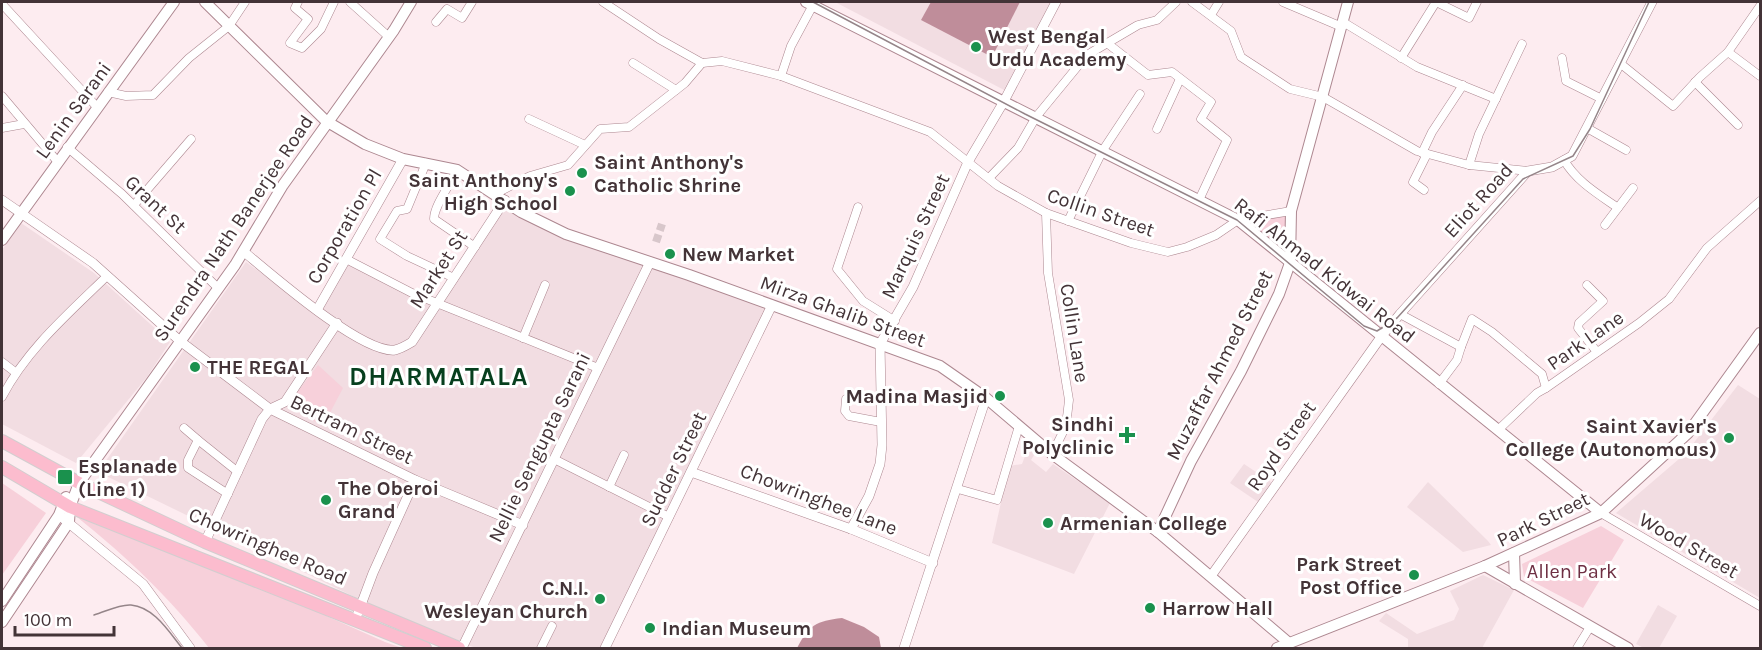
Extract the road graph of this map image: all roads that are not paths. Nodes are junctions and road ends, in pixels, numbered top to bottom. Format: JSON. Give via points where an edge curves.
{"nodes":[{"id":1,"x":174,"y":2,"type":"edge"},
{"id":2,"x":205,"y":2,"type":"edge"},
{"id":3,"x":245,"y":2,"type":"edge"},
{"id":4,"x":298,"y":2,"type":"edge"},
{"id":5,"x":334,"y":2,"type":"edge"},
{"id":6,"x":350,"y":2,"type":"edge"},
{"id":7,"x":411,"y":2,"type":"edge"},
{"id":8,"x":472,"y":2,"type":"edge"},
{"id":9,"x":603,"y":2,"type":"edge"},
{"id":10,"x":1056,"y":2,"type":"edge"},
{"id":11,"x":1176,"y":2,"type":"edge"},
{"id":12,"x":1192,"y":2,"type":"edge"},
{"id":13,"x":1219,"y":2,"type":"edge"},
{"id":14,"x":1283,"y":2,"type":"edge"},
{"id":15,"x":1348,"y":2,"type":"edge"},
{"id":16,"x":1436,"y":2,"type":"edge"},
{"id":17,"x":1477,"y":2,"type":"edge"},
{"id":18,"x":1652,"y":2,"type":"edge"},
{"id":19,"x":812,"y":3,"type":"edge"},
{"id":20,"x":2,"y":4,"type":"edge"},
{"id":21,"x":1761,"y":6,"type":"edge"},
{"id":22,"x":1211,"y":15,"type":"junction"},
{"id":23,"x":436,"y":22,"type":"dead end"},
{"id":24,"x":1342,"y":24,"type":"junction"},
{"id":25,"x":229,"y":26,"type":"junction"},
{"id":26,"x":389,"y":37,"type":"junction"},
{"id":27,"x":1107,"y":43,"type":"junction"},
{"id":28,"x":1522,"y":44,"type":"dead end"},
{"id":29,"x":1728,"y":52,"type":"junction"},
{"id":30,"x":1401,"y":58,"type":"junction"},
{"id":31,"x":1562,"y":58,"type":"dead end"},
{"id":32,"x":633,"y":63,"type":"dead end"},
{"id":33,"x":702,"y":63,"type":"junction"},
{"id":34,"x":1621,"y":63,"type":"junction"},
{"id":35,"x":781,"y":75,"type":"junction"},
{"id":36,"x":1761,"y":76,"type":"edge"},
{"id":37,"x":1180,"y":79,"type":"junction"},
{"id":38,"x":1695,"y":82,"type":"junction"},
{"id":39,"x":1463,"y":86,"type":"junction"},
{"id":40,"x":676,"y":90,"type":"junction"},
{"id":41,"x":108,"y":92,"type":"junction"},
{"id":42,"x":1140,"y":94,"type":"dead end"},
{"id":43,"x":2,"y":96,"type":"edge"},
{"id":44,"x":1323,"y":97,"type":"junction"},
{"id":45,"x":1496,"y":99,"type":"junction"},
{"id":46,"x":1602,"y":99,"type":"junction"},
{"id":47,"x":1004,"y":102,"type":"junction"},
{"id":48,"x":97,"y":107,"type":"junction"},
{"id":49,"x":1036,"y":117,"type":"junction"},
{"id":50,"x":529,"y":119,"type":"dead end"},
{"id":51,"x":326,"y":121,"type":"junction"},
{"id":52,"x":24,"y":124,"type":"junction"},
{"id":53,"x":1738,"y":125,"type":"dead end"},
{"id":54,"x":2,"y":128,"type":"edge"},
{"id":55,"x":1587,"y":128,"type":"junction"},
{"id":56,"x":1157,"y":129,"type":"dead end"},
{"id":57,"x":191,"y":139,"type":"dead end"},
{"id":58,"x":585,"y":145,"type":"junction"},
{"id":59,"x":67,"y":147,"type":"junction"},
{"id":60,"x":1103,"y":150,"type":"junction"},
{"id":61,"x":1626,"y":150,"type":"dead end"},
{"id":62,"x":1425,"y":153,"type":"junction"},
{"id":63,"x":403,"y":159,"type":"junction"},
{"id":64,"x":1564,"y":160,"type":"junction"},
{"id":65,"x":57,"y":161,"type":"junction"},
{"id":66,"x":968,"y":162,"type":"junction"},
{"id":67,"x":426,"y":164,"type":"junction"},
{"id":68,"x":1469,"y":165,"type":"junction"},
{"id":69,"x":457,"y":170,"type":"junction"},
{"id":70,"x":1528,"y":171,"type":"junction"},
{"id":71,"x":989,"y":178,"type":"junction"},
{"id":72,"x":1633,"y":188,"type":"dead end"},
{"id":73,"x":1424,"y":190,"type":"dead end"},
{"id":74,"x":495,"y":194,"type":"junction"},
{"id":75,"x":2,"y":200,"type":"edge"},
{"id":76,"x":505,"y":200,"type":"junction"},
{"id":77,"x":1199,"y":200,"type":"junction"},
{"id":78,"x":1761,"y":201,"type":"edge"},
{"id":79,"x":134,"y":205,"type":"junction"},
{"id":80,"x":858,"y":207,"type":"dead end"},
{"id":81,"x":1618,"y":208,"type":"junction"},
{"id":82,"x":1291,"y":211,"type":"junction"},
{"id":83,"x":1046,"y":213,"type":"junction"},
{"id":84,"x":19,"y":214,"type":"junction"},
{"id":85,"x":1238,"y":220,"type":"junction"},
{"id":86,"x":1068,"y":221,"type":"junction"},
{"id":87,"x":1605,"y":225,"type":"dead end"},
{"id":88,"x":2,"y":240,"type":"edge"},
{"id":89,"x":475,"y":247,"type":"junction"},
{"id":90,"x":243,"y":251,"type":"junction"},
{"id":91,"x":346,"y":259,"type":"junction"},
{"id":92,"x":650,"y":262,"type":"junction"},
{"id":93,"x":1290,"y":263,"type":"junction"},
{"id":94,"x":107,"y":276,"type":"junction"},
{"id":95,"x":454,"y":278,"type":"junction"},
{"id":96,"x":545,"y":285,"type":"dead end"},
{"id":97,"x":1587,"y":285,"type":"dead end"},
{"id":98,"x":219,"y":288,"type":"junction"},
{"id":99,"x":438,"y":303,"type":"junction"},
{"id":100,"x":772,"y":305,"type":"junction"},
{"id":101,"x":317,"y":310,"type":"junction"},
{"id":102,"x":1400,"y":315,"type":"junction"},
{"id":103,"x":896,"y":321,"type":"junction"},
{"id":104,"x":338,"y":323,"type":"junction"},
{"id":105,"x":1761,"y":333,"type":"edge"},
{"id":106,"x":1381,"y":337,"type":"junction"},
{"id":107,"x":523,"y":338,"type":"junction"},
{"id":108,"x":180,"y":341,"type":"junction"},
{"id":109,"x":880,"y":344,"type":"junction"},
{"id":110,"x":1461,"y":347,"type":"junction"},
{"id":111,"x":1597,"y":352,"type":"junction"},
{"id":112,"x":2,"y":362,"type":"edge"},
{"id":113,"x":598,"y":368,"type":"junction"},
{"id":114,"x":15,"y":372,"type":"junction"},
{"id":115,"x":1440,"y":384,"type":"junction"},
{"id":116,"x":1546,"y":388,"type":"junction"},
{"id":117,"x":2,"y":397,"type":"edge"},
{"id":118,"x":986,"y":398,"type":"junction"},
{"id":119,"x":846,"y":399,"type":"dead end"},
{"id":120,"x":270,"y":410,"type":"junction"},
{"id":121,"x":881,"y":422,"type":"junction"},
{"id":122,"x":1019,"y":426,"type":"junction"},
{"id":123,"x":183,"y":428,"type":"dead end"},
{"id":124,"x":1498,"y":430,"type":"junction"},
{"id":125,"x":198,"y":440,"type":"junction"},
{"id":126,"x":2,"y":441,"type":"edge"},
{"id":127,"x":624,"y":454,"type":"dead end"},
{"id":128,"x":1052,"y":454,"type":"junction"},
{"id":129,"x":554,"y":459,"type":"junction"},
{"id":130,"x":2,"y":468,"type":"edge"},
{"id":131,"x":237,"y":472,"type":"junction"},
{"id":132,"x":691,"y":472,"type":"junction"},
{"id":133,"x":415,"y":480,"type":"junction"},
{"id":134,"x":77,"y":481,"type":"junction"},
{"id":135,"x":609,"y":487,"type":"junction"},
{"id":136,"x":958,"y":489,"type":"junction"},
{"id":137,"x":228,"y":494,"type":"junction"},
{"id":138,"x":64,"y":508,"type":"junction"},
{"id":139,"x":1601,"y":513,"type":"junction"},
{"id":140,"x":669,"y":517,"type":"junction"},
{"id":141,"x":69,"y":522,"type":"junction"},
{"id":142,"x":523,"y":525,"type":"junction"},
{"id":143,"x":851,"y":529,"type":"junction"},
{"id":144,"x":1158,"y":532,"type":"junction"},
{"id":145,"x":205,"y":542,"type":"junction"},
{"id":146,"x":1514,"y":553,"type":"junction"},
{"id":147,"x":933,"y":563,"type":"junction"},
{"id":148,"x":1485,"y":566,"type":"junction"},
{"id":149,"x":1211,"y":576,"type":"junction"},
{"id":150,"x":1515,"y":585,"type":"junction"},
{"id":151,"x":2,"y":601,"type":"edge"},
{"id":152,"x":360,"y":606,"type":"junction"},
{"id":153,"x":1761,"y":606,"type":"edge"},
{"id":154,"x":355,"y":621,"type":"junction"},
{"id":155,"x":2,"y":622,"type":"edge"},
{"id":156,"x":552,"y":626,"type":"dead end"},
{"id":157,"x":1590,"y":627,"type":"junction"},
{"id":158,"x":1289,"y":643,"type":"junction"},
{"id":159,"x":190,"y":648,"type":"edge"},
{"id":160,"x":425,"y":648,"type":"edge"},
{"id":161,"x":460,"y":648,"type":"edge"},
{"id":162,"x":541,"y":648,"type":"edge"},
{"id":163,"x":606,"y":648,"type":"edge"},
{"id":164,"x":904,"y":648,"type":"edge"},
{"id":165,"x":1277,"y":648,"type":"edge"},
{"id":166,"x":1577,"y":648,"type":"edge"},
{"id":167,"x":1628,"y":648,"type":"edge"}],
"edges":[{"from":1,"to":41,"type":"main road","name":"Lenin Sarani"},
{"from":2,"to":25,"type":"main road","name":"Mirza Ghalib Street"},
{"from":3,"to":25,"type":"street"},
{"from":4,"to":5,"type":"street","via":[[295,8],[308,19],[290,42],[302,48],[321,29]]},
{"from":6,"to":26,"type":"street"},
{"from":7,"to":26,"type":"main road","name":"Surendra Nath Banerjee Road"},
{"from":8,"to":23,"type":"street","via":[[462,18],[447,9]]},
{"from":9,"to":33,"type":"street"},
{"from":10,"to":47,"type":"street","name":"Marquis Street"},
{"from":11,"to":27,"type":"street","via":[[1157,20],[1138,25]]},
{"from":12,"to":22,"type":"street"},
{"from":13,"to":22,"type":"street"},
{"from":14,"to":24,"type":"street"},
{"from":15,"to":24,"type":"main road","name":"Muzaffar Ahmed Street"},
{"from":16,"to":17,"type":"street","via":[[1469,18]]},
{"from":16,"to":30,"type":"street"},
{"from":18,"to":34,"type":"street"},
{"from":19,"to":35,"type":"street"},
{"from":19,"to":47,"type":"main road","name":"Rafi Ahmad Kidwai Road"},
{"from":20,"to":48,"type":"street"},
{"from":21,"to":29,"type":"street"},
{"from":22,"to":44,"type":"street","via":[[1231,31],[1241,57],[1290,89]]},
{"from":24,"to":30,"type":"street"},
{"from":24,"to":44,"type":"main road","name":"Muzaffar Ahmed Street"},
{"from":25,"to":41,"type":"street","via":[[153,94],[126,96]]},
{"from":25,"to":51,"type":"main road","name":"Mirza Ghalib Street"},
{"from":26,"to":51,"type":"main road","name":"Surendra Nath Banerjee Road"},
{"from":27,"to":37,"type":"street","via":[[1148,75],[1172,72]]},
{"from":27,"to":49,"type":"street","via":[[1087,54]]},
{"from":28,"to":45,"type":"street"},
{"from":29,"to":36,"type":"street"},
{"from":29,"to":38,"type":"street"},
{"from":30,"to":39,"type":"street"},
{"from":31,"to":46,"type":"street","via":[[1566,81]]},
{"from":32,"to":40,"type":"street"},
{"from":33,"to":35,"type":"street","name":"Collin Street","via":[[722,61]]},
{"from":33,"to":40,"type":"street"},
{"from":34,"to":38,"type":"street","via":[[1673,106]]},
{"from":34,"to":46,"type":"street"},
{"from":35,"to":66,"type":"street","name":"Collin Street","via":[[930,132]]},
{"from":37,"to":56,"type":"street"},
{"from":37,"to":77,"type":"street","via":[[1211,102],[1201,119],[1227,140]]},
{"from":38,"to":53,"type":"street"},
{"from":39,"to":45,"type":"street"},
{"from":39,"to":62,"type":"street","via":[[1432,132]]},
{"from":40,"to":58,"type":"street","via":[[629,127],[600,129]]},
{"from":41,"to":48,"type":"main road","name":"Lenin Sarani"},
{"from":42,"to":60,"type":"street"},
{"from":43,"to":52,"type":"street"},
{"from":44,"to":62,"type":"street"},
{"from":44,"to":82,"type":"main road","name":"Muzaffar Ahmed Street"},
{"from":45,"to":68,"type":"street"},
{"from":46,"to":55,"type":"street"},
{"from":47,"to":49,"type":"main road","name":"Rafi Ahmad Kidwai Road"},
{"from":47,"to":66,"type":"street","name":"Marquis Street"},
{"from":48,"to":59,"type":"main road","name":"Lenin Sarani"},
{"from":49,"to":60,"type":"main road","name":"Rafi Ahmad Kidwai Road"},
{"from":49,"to":71,"type":"street","via":[[1018,148]]},
{"from":50,"to":58,"type":"street"},
{"from":51,"to":63,"type":"main road","name":"Mirza Ghalib Street","via":[[365,144]]},
{"from":51,"to":90,"type":"main road","name":"Surendra Nath Banerjee Road"},
{"from":52,"to":54,"type":"street"},
{"from":52,"to":65,"type":"street"},
{"from":55,"to":61,"type":"street"},
{"from":55,"to":64,"type":"street","via":[[1572,156]]},
{"from":57,"to":79,"type":"street"},
{"from":58,"to":74,"type":"street","via":[[568,165],[530,176]]},
{"from":59,"to":65,"type":"main road","name":"Lenin Sarani"},
{"from":59,"to":79,"type":"street","name":"Grant St"},
{"from":60,"to":77,"type":"main road","name":"Rafi Ahmad Kidwai Road"},
{"from":60,"to":86,"type":"street"},
{"from":62,"to":68,"type":"street"},
{"from":62,"to":73,"type":"street","via":[[1413,182]]},
{"from":63,"to":67,"type":"main road","name":"Mirza Ghalib Street"},
{"from":63,"to":91,"type":"street","name":"Corporation Pl"},
{"from":64,"to":70,"type":"street","name":"Eliot Road"},
{"from":64,"to":81,"type":"street","via":[[1587,186]]},
{"from":65,"to":84,"type":"main road","name":"Lenin Sarani"},
{"from":66,"to":71,"type":"street","name":"Collin Street"},
{"from":66,"to":103,"type":"street","name":"Marquis Street"},
{"from":67,"to":69,"type":"main road","name":"Mirza Ghalib Street"},
{"from":67,"to":95,"type":"street","via":[[407,208],[397,211],[380,239]]},
{"from":68,"to":70,"type":"street"},
{"from":69,"to":74,"type":"main road","name":"Mirza Ghalib Street"},
{"from":69,"to":89,"type":"street","via":[[434,219]]},
{"from":70,"to":102,"type":"street","name":"Eliot Road"},
{"from":71,"to":83,"type":"street","name":"Collin Street"},
{"from":72,"to":81,"type":"street"},
{"from":74,"to":76,"type":"main road","name":"Mirza Ghalib Street"},
{"from":75,"to":84,"type":"street","name":"Bertram Street"},
{"from":76,"to":89,"type":"street","name":"Market St"},
{"from":76,"to":92,"type":"main road","name":"Mirza Ghalib Street","via":[[566,234]]},
{"from":77,"to":85,"type":"main road","name":"Rafi Ahmad Kidwai Road"},
{"from":78,"to":111,"type":"street","name":"Park Lane","via":[[1707,248],[1669,298]]},
{"from":79,"to":98,"type":"street","name":"Grant St"},
{"from":80,"to":103,"type":"street","via":[[837,268],[863,301]]},
{"from":81,"to":87,"type":"street"},
{"from":82,"to":85,"type":"street","name":"Collin Street"},
{"from":82,"to":93,"type":"main road","name":"Muzaffar Ahmed Street"},
{"from":83,"to":86,"type":"street","name":"Collin Street"},
{"from":83,"to":128,"type":"street","name":"Collin Lane","via":[[1048,273],[1069,400],[1066,426]]},
{"from":84,"to":88,"type":"main road","name":"Lenin Sarani"},
{"from":84,"to":94,"type":"street","name":"Bertram Street"},
{"from":85,"to":86,"type":"street","name":"Collin Street","via":[[1216,235],[1168,252]]},
{"from":85,"to":93,"type":"main road","name":"Rafi Ahmad Kidwai Road"},
{"from":89,"to":95,"type":"street","name":"Market St"},
{"from":90,"to":98,"type":"main road","name":"Surendra Nath Banerjee Road"},
{"from":90,"to":101,"type":"street"},
{"from":91,"to":99,"type":"street"},
{"from":91,"to":101,"type":"street","name":"Corporation Pl"},
{"from":92,"to":100,"type":"main road","name":"Mirza Ghalib Street"},
{"from":92,"to":113,"type":"street","name":"Nellie Sengupta Sarani"},
{"from":93,"to":106,"type":"main road","name":"Rafi Ahmad Kidwai Road"},
{"from":93,"to":144,"type":"main road","name":"Muzaffar Ahmed Street","via":[[1279,294],[1191,460]]},
{"from":94,"to":108,"type":"street","name":"Bertram Street"},
{"from":94,"to":114,"type":"street"},
{"from":95,"to":99,"type":"street","name":"Market St"},
{"from":96,"to":107,"type":"street"},
{"from":97,"to":111,"type":"street","via":[[1603,301],[1578,328]]},
{"from":98,"to":108,"type":"main road","name":"Surendra Nath Banerjee Road"},
{"from":99,"to":104,"type":"street","name":"Market St","via":[[412,342],[395,350],[374,346]]},
{"from":99,"to":107,"type":"street"},
{"from":100,"to":109,"type":"main road","name":"Mirza Ghalib Street"},
{"from":100,"to":132,"type":"street","name":"Sudder Street"},
{"from":101,"to":104,"type":"street"},
{"from":102,"to":106,"type":"street","name":"Eliot Road"},
{"from":102,"to":110,"type":"street"},
{"from":103,"to":109,"type":"street","name":"Marquis Street"},
{"from":104,"to":120,"type":"street","via":[[285,402]]},
{"from":105,"to":139,"type":"main road","name":"Park Street","via":[[1688,433]]},
{"from":106,"to":115,"type":"main road","name":"Rafi Ahmad Kidwai Road"},
{"from":106,"to":149,"type":"street","name":"Royd Street"},
{"from":107,"to":113,"type":"street"},
{"from":108,"to":120,"type":"street","name":"Bertram Street"},
{"from":108,"to":134,"type":"main road","name":"Surendra Nath Banerjee Road"},
{"from":109,"to":118,"type":"main road","name":"Mirza Ghalib Street","via":[[940,366]]},
{"from":109,"to":121,"type":"street"},
{"from":110,"to":115,"type":"street"},
{"from":110,"to":116,"type":"street","name":"Park Lane","via":[[1472,319],[1542,374]]},
{"from":111,"to":116,"type":"street","name":"Park Lane"},
{"from":112,"to":114,"type":"street"},
{"from":113,"to":129,"type":"street","name":"Nellie Sengupta Sarani"},
{"from":114,"to":117,"type":"street"},
{"from":115,"to":124,"type":"main road","name":"Rafi Ahmad Kidwai Road"},
{"from":116,"to":124,"type":"street"},
{"from":118,"to":122,"type":"main road","name":"Mirza Ghalib Street"},
{"from":118,"to":136,"type":"street"},
{"from":119,"to":121,"type":"street","via":[[845,411],[849,416]]},
{"from":120,"to":131,"type":"street"},
{"from":120,"to":133,"type":"street","name":"Bertram Street"},
{"from":121,"to":143,"type":"street","via":[[882,445],[875,482]]},
{"from":122,"to":128,"type":"main road","name":"Mirza Ghalib Street"},
{"from":122,"to":136,"type":"street","via":[[997,500]]},
{"from":123,"to":125,"type":"street"},
{"from":124,"to":139,"type":"main road","name":"Rafi Ahmad Kidwai Road"},
{"from":125,"to":131,"type":"street"},
{"from":125,"to":137,"type":"street","via":[[188,468]]},
{"from":126,"to":134,"type":"main road","name":"Chowringhee Road"},
{"from":127,"to":135,"type":"street"},
{"from":128,"to":144,"type":"main road","name":"Mirza Ghalib Street"},
{"from":129,"to":135,"type":"street"},
{"from":129,"to":142,"type":"street","name":"Nellie Sengupta Sarani"},
{"from":130,"to":138,"type":"main road"},
{"from":131,"to":137,"type":"street"},
{"from":132,"to":140,"type":"street","name":"Sudder Street"},
{"from":132,"to":143,"type":"street","name":"Chowringhee Lane"},
{"from":133,"to":142,"type":"street","name":"Bertram Street"},
{"from":133,"to":152,"type":"street"},
{"from":134,"to":138,"type":"main road","name":"Surendra Nath Banerjee Road"},
{"from":134,"to":145,"type":"main road","name":"Chowringhee Road"},
{"from":135,"to":140,"type":"street"},
{"from":136,"to":147,"type":"street"},
{"from":137,"to":145,"type":"street"},
{"from":138,"to":141,"type":"main road"},
{"from":138,"to":151,"type":"main road"},
{"from":138,"to":154,"type":"main road"},
{"from":139,"to":146,"type":"main road","name":"Park Street"},
{"from":139,"to":153,"type":"street","name":"Wood Street"},
{"from":140,"to":163,"type":"street","name":"Sudder Street"},
{"from":141,"to":155,"type":"main road"},
{"from":141,"to":159,"type":"street","via":[[143,584]]},
{"from":142,"to":161,"type":"street","name":"Nellie Sengupta Sarani"},
{"from":143,"to":147,"type":"street","name":"Chowringhee Lane"},
{"from":144,"to":149,"type":"main road","name":"Mirza Ghalib Street"},
{"from":145,"to":152,"type":"main road","name":"Chowringhee Road"},
{"from":146,"to":148,"type":"main road","name":"Park Street"},
{"from":146,"to":150,"type":"main road"},
{"from":147,"to":164,"type":"street"},
{"from":148,"to":150,"type":"main road"},
{"from":148,"to":158,"type":"main road","name":"Park Street"},
{"from":149,"to":158,"type":"main road","name":"Mirza Ghalib Street"},
{"from":150,"to":157,"type":"main road"},
{"from":152,"to":154,"type":"street"},
{"from":152,"to":161,"type":"main road","name":"Chowringhee Road"},
{"from":154,"to":160,"type":"main road"},
{"from":156,"to":162,"type":"street"},
{"from":157,"to":166,"type":"street"},
{"from":157,"to":167,"type":"main road"},
{"from":158,"to":165,"type":"main road","name":"Park Street"}]}
